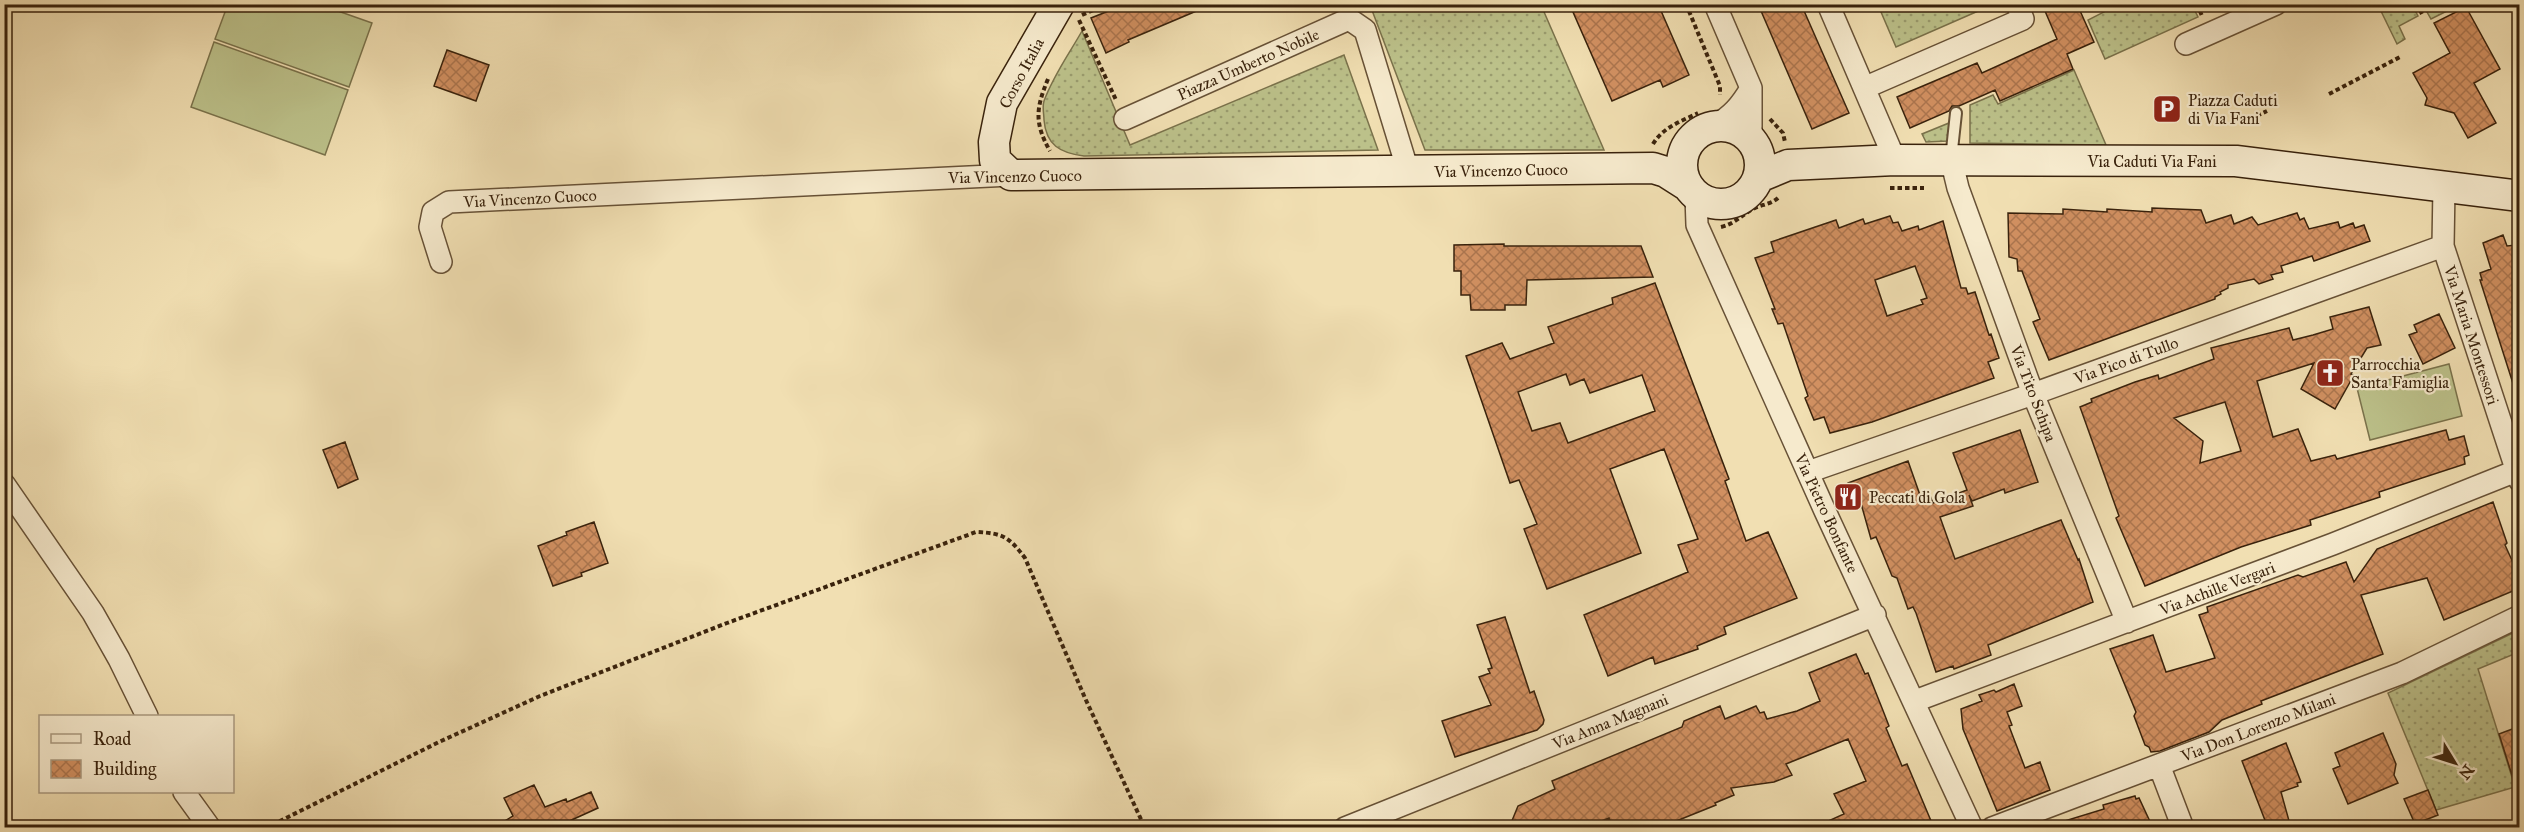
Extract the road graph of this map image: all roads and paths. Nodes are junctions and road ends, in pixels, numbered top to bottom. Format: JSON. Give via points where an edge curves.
{"nodes":[{"id":1,"x":1107,"y":4,"type":"edge"},
{"id":2,"x":1686,"y":4,"type":"edge"},
{"id":3,"x":1715,"y":4,"type":"edge"},
{"id":4,"x":1828,"y":4,"type":"edge"},
{"id":5,"x":2017,"y":4,"type":"edge"},
{"id":6,"x":2276,"y":4,"type":"edge"},
{"id":7,"x":2417,"y":4,"type":"edge"},
{"id":8,"x":2422,"y":14,"type":"dead end"},
{"id":9,"x":1069,"y":16,"type":"edge"},
{"id":10,"x":2186,"y":44,"type":"dead end"},
{"id":11,"x":2402,"y":56,"type":"dead end"},
{"id":12,"x":1052,"y":70,"type":"dead end"},
{"id":13,"x":1751,"y":88,"type":"junction"},
{"id":14,"x":1864,"y":88,"type":"junction"},
{"id":15,"x":2329,"y":94,"type":"dead end"},
{"id":16,"x":2266,"y":111,"type":"dead end"},
{"id":17,"x":1956,"y":113,"type":"dead end"},
{"id":18,"x":1711,"y":114,"type":"junction"},
{"id":19,"x":1125,"y":119,"type":"joint"},
{"id":20,"x":2250,"y":119,"type":"dead end"},
{"id":21,"x":1685,"y":150,"type":"junction"},
{"id":22,"x":1770,"y":156,"type":"junction"},
{"id":23,"x":1653,"y":157,"type":"junction"},
{"id":24,"x":1059,"y":158,"type":"dead end"},
{"id":25,"x":1408,"y":171,"type":"junction"},
{"id":26,"x":1955,"y":173,"type":"junction"},
{"id":27,"x":1892,"y":174,"type":"junction"},
{"id":28,"x":1011,"y":175,"type":"junction"},
{"id":29,"x":2444,"y":187,"type":"junction"},
{"id":30,"x":1692,"y":191,"type":"junction"},
{"id":31,"x":2517,"y":194,"type":"edge"},
{"id":32,"x":1721,"y":227,"type":"dead end"},
{"id":33,"x":2443,"y":246,"type":"junction"},
{"id":34,"x":441,"y":262,"type":"dead end"},
{"id":35,"x":2032,"y":394,"type":"junction"},
{"id":36,"x":1808,"y":472,"type":"junction"},
{"id":37,"x":2518,"y":476,"type":"edge"},
{"id":38,"x":4,"y":484,"type":"edge"},
{"id":39,"x":1875,"y":615,"type":"junction"},
{"id":40,"x":2520,"y":616,"type":"edge"},
{"id":41,"x":2127,"y":622,"type":"junction"},
{"id":42,"x":1915,"y":701,"type":"junction"},
{"id":43,"x":146,"y":715,"type":"edge"},
{"id":44,"x":2159,"y":765,"type":"junction"},
{"id":45,"x":185,"y":793,"type":"edge"},
{"id":46,"x":1388,"y":819,"type":"edge"},
{"id":47,"x":210,"y":828,"type":"edge"},
{"id":48,"x":266,"y":828,"type":"edge"},
{"id":49,"x":1145,"y":828,"type":"edge"},
{"id":50,"x":1345,"y":828,"type":"edge"},
{"id":51,"x":1972,"y":828,"type":"edge"},
{"id":52,"x":1992,"y":828,"type":"edge"},
{"id":53,"x":2183,"y":828,"type":"edge"}],
"edges":[{"from":1,"to":9,"type":"path"},
{"from":2,"to":18,"type":"path","via":[[1720,86]]},
{"from":3,"to":13,"type":"street"},
{"from":4,"to":14,"type":"street"},
{"from":5,"to":14,"type":"street","via":[[2023,18]]},
{"from":6,"to":10,"type":"street"},
{"from":7,"to":8,"type":"path"},
{"from":9,"to":19,"type":"path"},
{"from":9,"to":28,"type":"street","name":"Corso Italia","via":[[1002,103],[994,142],[995,160]]},
{"from":11,"to":15,"type":"path"},
{"from":12,"to":24,"type":"path","via":[[1038,107],[1038,124],[1050,152]]},
{"from":13,"to":18,"type":"street","via":[[1731,116]]},
{"from":13,"to":22,"type":"street"},
{"from":14,"to":27,"type":"street"},
{"from":16,"to":20,"type":"path"},
{"from":17,"to":26,"type":"lane"},
{"from":18,"to":21,"type":"street"},
{"from":18,"to":22,"type":"street"},
{"from":18,"to":23,"type":"path","via":[[1669,128],[1658,136]]},
{"from":19,"to":25,"type":"street","name":"Piazza Umberto Nobile","via":[[1348,19],[1365,30]]},
{"from":21,"to":23,"type":"street","name":"Via Vincenzo Cuoco"},
{"from":21,"to":30,"type":"street","via":[[1683,175]]},
{"from":22,"to":22,"type":"path","via":[[1783,133],[1774,121]]},
{"from":22,"to":27,"type":"street","name":"Via Caduti Via Fani"},
{"from":22,"to":30,"type":"street","via":[[1753,189],[1732,203],[1707,202]]},
{"from":22,"to":32,"type":"path","via":[[1775,202],[1752,209]]},
{"from":23,"to":25,"type":"street","name":"Via Vincenzo Cuoco"},
{"from":23,"to":30,"type":"street","name":"Via Vincenzo Cuoco"},
{"from":25,"to":28,"type":"street","name":"Via Vincenzo Cuoco"},
{"from":26,"to":27,"type":"street","name":"Via Caduti Via Fani"},
{"from":26,"to":27,"type":"path"},
{"from":26,"to":29,"type":"street","name":"Via Caduti Via Fani","via":[[2236,161]]},
{"from":26,"to":35,"type":"street","name":"Via Tito Schipa"},
{"from":28,"to":34,"type":"street","name":"Via Vincenzo Cuoco","via":[[449,202],[433,212],[430,226]]},
{"from":29,"to":31,"type":"street","name":"Via Caduti Via Fani"},
{"from":29,"to":33,"type":"street","name":"Via Maria Montessori"},
{"from":30,"to":36,"type":"street","name":"Via Pietro Bonfante","via":[[1697,225]]},
{"from":33,"to":35,"type":"street","name":"Via Pico di Tullo"},
{"from":33,"to":37,"type":"street","name":"Via Maria Montessori"},
{"from":35,"to":36,"type":"street","name":"Via Pico di Tullo"},
{"from":35,"to":41,"type":"street","name":"Via Tito Schipa"},
{"from":36,"to":39,"type":"street","name":"Via Pietro Bonfante"},
{"from":37,"to":41,"type":"street","name":"Via Achille Vergari"},
{"from":38,"to":43,"type":"street","via":[[93,613]]},
{"from":39,"to":42,"type":"street","name":"Via Pietro Bonfante"},
{"from":39,"to":46,"type":"street","name":"Via Anna Magnani"},
{"from":40,"to":44,"type":"street","name":"Via Don Lorenzo Milani","via":[[2402,673]]},
{"from":41,"to":42,"type":"street","name":"Via Achille Vergari"},
{"from":42,"to":51,"type":"street","name":"Via Pietro Bonfante"},
{"from":44,"to":52,"type":"street","name":"Via Don Lorenzo Milani"},
{"from":44,"to":53,"type":"street"},
{"from":45,"to":47,"type":"street"},
{"from":46,"to":50,"type":"street","name":"Via Anna Magnani"},
{"from":48,"to":49,"type":"path","via":[[540,696],[976,532],[998,533],[1012,541],[1026,558]]}]}
